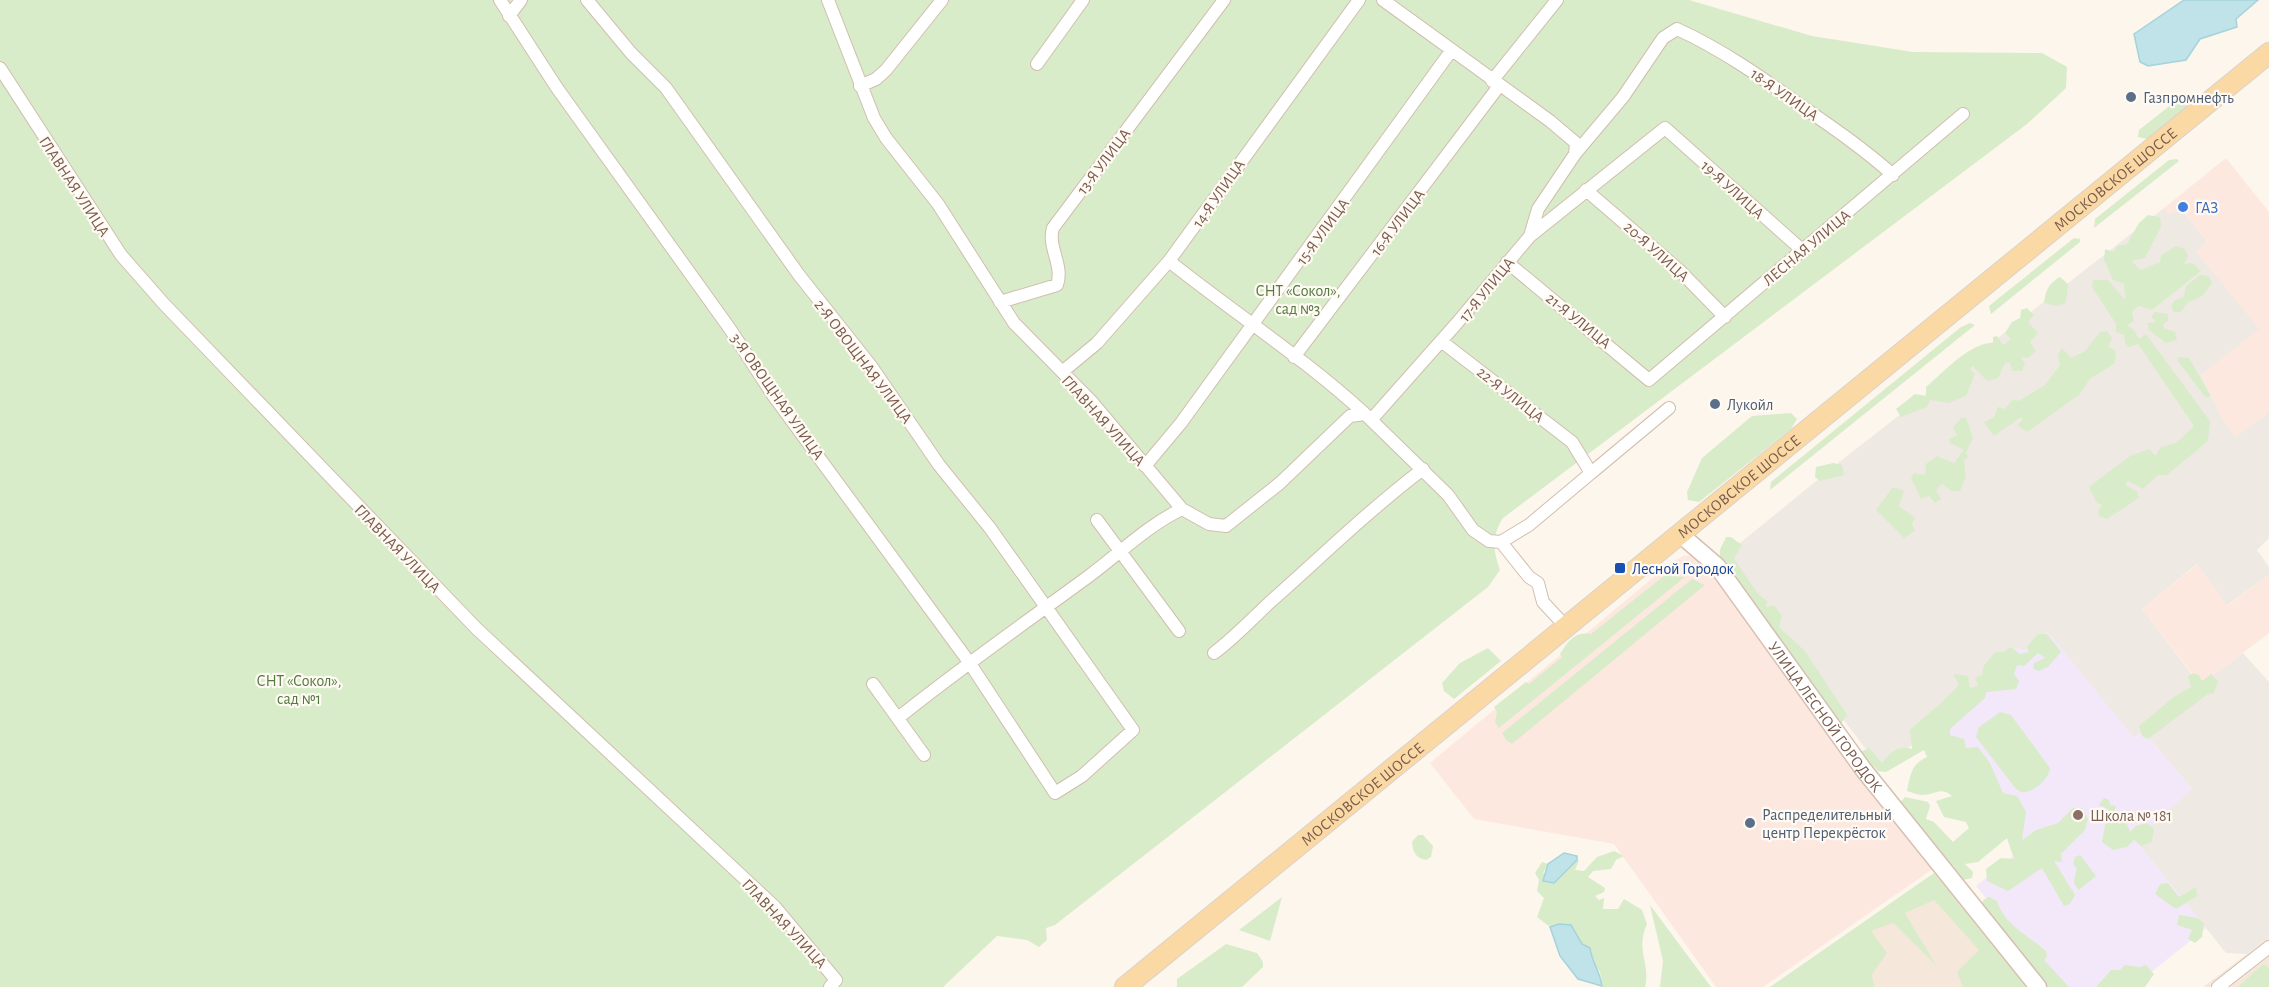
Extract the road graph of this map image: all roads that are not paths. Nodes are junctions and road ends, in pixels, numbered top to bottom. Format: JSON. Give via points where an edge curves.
{"nodes":[{"id":1,"x":500,"y":0,"type":"edge"},
{"id":2,"x":521,"y":0,"type":"edge"},
{"id":3,"x":587,"y":0,"type":"edge"},
{"id":4,"x":828,"y":0,"type":"edge"},
{"id":5,"x":942,"y":0,"type":"edge"},
{"id":6,"x":1083,"y":0,"type":"edge"},
{"id":7,"x":1224,"y":0,"type":"edge"},
{"id":8,"x":1359,"y":0,"type":"edge"},
{"id":9,"x":1383,"y":0,"type":"edge"},
{"id":10,"x":1557,"y":0,"type":"edge"},
{"id":11,"x":509,"y":16,"type":"junction"},
{"id":12,"x":1668,"y":33,"type":"joint"},
{"id":13,"x":1451,"y":51,"type":"junction"},
{"id":14,"x":2269,"y":53,"type":"edge"},
{"id":15,"x":1037,"y":64,"type":"dead end"},
{"id":16,"x":0,"y":68,"type":"edge"},
{"id":17,"x":2269,"y":70,"type":"edge"},
{"id":18,"x":1495,"y":84,"type":"junction"},
{"id":19,"x":860,"y":86,"type":"junction"},
{"id":20,"x":1963,"y":114,"type":"dead end"},
{"id":21,"x":1575,"y":149,"type":"junction"},
{"id":22,"x":1893,"y":175,"type":"junction"},
{"id":23,"x":1586,"y":190,"type":"junction"},
{"id":24,"x":1530,"y":236,"type":"junction"},
{"id":25,"x":1802,"y":250,"type":"junction"},
{"id":26,"x":1169,"y":261,"type":"junction"},
{"id":27,"x":1507,"y":262,"type":"junction"},
{"id":28,"x":1000,"y":302,"type":"junction"},
{"id":29,"x":1725,"y":316,"type":"junction"},
{"id":30,"x":1252,"y":326,"type":"junction"},
{"id":31,"x":1442,"y":341,"type":"junction"},
{"id":32,"x":1294,"y":357,"type":"junction"},
{"id":33,"x":1062,"y":372,"type":"junction"},
{"id":34,"x":1648,"y":380,"type":"joint"},
{"id":35,"x":1670,"y":408,"type":"dead end"},
{"id":36,"x":1368,"y":417,"type":"junction"},
{"id":37,"x":1145,"y":466,"type":"junction"},
{"id":38,"x":1423,"y":469,"type":"junction"},
{"id":39,"x":1591,"y":473,"type":"junction"},
{"id":40,"x":1182,"y":509,"type":"junction"},
{"id":41,"x":1096,"y":520,"type":"dead end"},
{"id":42,"x":1682,"y":538,"type":"junction"},
{"id":43,"x":1501,"y":542,"type":"junction"},
{"id":44,"x":1120,"y":551,"type":"junction"},
{"id":45,"x":1045,"y":607,"type":"junction"},
{"id":46,"x":1567,"y":628,"type":"junction"},
{"id":47,"x":1179,"y":631,"type":"dead end"},
{"id":48,"x":1214,"y":653,"type":"dead end"},
{"id":49,"x":969,"y":662,"type":"junction"},
{"id":50,"x":873,"y":684,"type":"dead end"},
{"id":51,"x":898,"y":718,"type":"junction"},
{"id":52,"x":1457,"y":725,"type":"junction"},
{"id":53,"x":924,"y":755,"type":"dead end"},
{"id":54,"x":1055,"y":793,"type":"joint"},
{"id":55,"x":2269,"y":947,"type":"edge"},
{"id":56,"x":830,"y":987,"type":"edge"},
{"id":57,"x":1125,"y":987,"type":"edge"},
{"id":58,"x":1144,"y":987,"type":"edge"},
{"id":59,"x":2038,"y":987,"type":"edge"},
{"id":60,"x":2218,"y":987,"type":"edge"}],
"edges":[{"from":1,"to":11,"type":"street","name":"3-Я ОВОЩНАЯ УЛИЦА"},
{"from":2,"to":11,"type":"street"},
{"from":3,"to":45,"type":"street","name":"2-Я ОВОЩНАЯ УЛИЦА","via":[[666,88]]},
{"from":4,"to":19,"type":"street","name":"ГЛАВНАЯ УЛИЦА"},
{"from":5,"to":19,"type":"street","via":[[885,70]]},
{"from":6,"to":15,"type":"street"},
{"from":7,"to":28,"type":"street","name":"13-Я УЛИЦА","via":[[1053,228],[1050,238],[1060,277],[1057,285]]},
{"from":8,"to":26,"type":"street","name":"14-Я УЛИЦА"},
{"from":9,"to":13,"type":"street"},
{"from":10,"to":18,"type":"street","name":"16-Я УЛИЦА"},
{"from":11,"to":49,"type":"street","name":"3-Я ОВОЩНАЯ УЛИЦА","via":[[730,328],[773,395]]},
{"from":12,"to":21,"type":"street","name":"17-Я УЛИЦА","via":[[1623,97]]},
{"from":12,"to":22,"type":"street","name":"18-Я УЛИЦА","via":[[1677,29],[1740,64],[1871,154]]},
{"from":13,"to":18,"type":"street"},
{"from":13,"to":30,"type":"street","name":"15-Я УЛИЦА"},
{"from":14,"to":42,"type":"main road","name":"МОСКОВСКОЕ ШОССЕ"},
{"from":16,"to":56,"type":"street","name":"ГЛАВНАЯ УЛИЦА","via":[[121,255],[164,304],[477,629],[775,907],[836,980]]},
{"from":17,"to":42,"type":"main road","name":"МОСКОВСКОЕ ШОССЕ"},
{"from":18,"to":21,"type":"street","via":[[1550,121]]},
{"from":18,"to":32,"type":"street","name":"16-Я УЛИЦА"},
{"from":19,"to":28,"type":"street","name":"ГЛАВНАЯ УЛИЦА","via":[[886,138],[938,204]]},
{"from":20,"to":22,"type":"street","name":"ЛЕСНАЯ УЛИЦА"},
{"from":21,"to":24,"type":"street","name":"17-Я УЛИЦА","via":[[1538,209]]},
{"from":22,"to":25,"type":"street","name":"ЛЕСНАЯ УЛИЦА"},
{"from":23,"to":24,"type":"street"},
{"from":23,"to":25,"type":"street","name":"19-Я УЛИЦА","via":[[1665,128]]},
{"from":23,"to":29,"type":"street","name":"20-Я УЛИЦА","via":[[1679,270]]},
{"from":24,"to":27,"type":"street","name":"17-Я УЛИЦА"},
{"from":25,"to":29,"type":"street","name":"ЛЕСНАЯ УЛИЦА"},
{"from":26,"to":30,"type":"street"},
{"from":26,"to":33,"type":"street","name":"14-Я УЛИЦА","via":[[1097,343]]},
{"from":27,"to":31,"type":"street","name":"17-Я УЛИЦА"},
{"from":27,"to":34,"type":"street","name":"21-Я УЛИЦА"},
{"from":28,"to":33,"type":"street","name":"ГЛАВНАЯ УЛИЦА","via":[[1030,342]]},
{"from":29,"to":34,"type":"street","name":"ЛЕСНАЯ УЛИЦА"},
{"from":30,"to":32,"type":"street"},
{"from":30,"to":37,"type":"street","name":"15-Я УЛИЦА"},
{"from":31,"to":36,"type":"street","name":"17-Я УЛИЦА"},
{"from":31,"to":39,"type":"street","name":"22-Я УЛИЦА","via":[[1572,442]]},
{"from":32,"to":36,"type":"street"},
{"from":33,"to":37,"type":"street","name":"ГЛАВНАЯ УЛИЦА"},
{"from":35,"to":39,"type":"street"},
{"from":36,"to":38,"type":"street"},
{"from":36,"to":40,"type":"street","name":"ГЛАВНАЯ УЛИЦА","via":[[1350,416],[1280,483],[1226,525],[1209,524]]},
{"from":37,"to":40,"type":"street","name":"ГЛАВНАЯ УЛИЦА"},
{"from":38,"to":43,"type":"street","via":[[1473,530],[1489,541]]},
{"from":38,"to":48,"type":"street","via":[[1384,499],[1242,632]]},
{"from":39,"to":43,"type":"street","via":[[1529,525]]},
{"from":40,"to":44,"type":"street"},
{"from":41,"to":44,"type":"street"},
{"from":42,"to":46,"type":"main road","name":"МОСКОВСКОЕ ШОССЕ"},
{"from":42,"to":52,"type":"main road","name":"МОСКОВСКОЕ ШОССЕ"},
{"from":42,"to":59,"type":"street","name":"УЛИЦА ЛЕСНОЙ ГОРОДОК","via":[[1717,567],[1863,769]]},
{"from":43,"to":46,"type":"street","via":[[1538,583],[1543,602]]},
{"from":44,"to":45,"type":"street"},
{"from":44,"to":47,"type":"street"},
{"from":45,"to":49,"type":"street"},
{"from":45,"to":54,"type":"street","name":"2-Я ОВОЩНАЯ УЛИЦА","via":[[1132,730],[1082,776]]},
{"from":46,"to":52,"type":"main road","name":"МОСКОВСКОЕ ШОССЕ"},
{"from":49,"to":51,"type":"street"},
{"from":49,"to":54,"type":"street","name":"3-Я ОВОЩНАЯ УЛИЦА"},
{"from":50,"to":51,"type":"street"},
{"from":51,"to":53,"type":"street"},
{"from":52,"to":57,"type":"main road","name":"МОСКОВСКОЕ ШОССЕ"},
{"from":52,"to":58,"type":"main road","name":"МОСКОВСКОЕ ШОССЕ"},
{"from":55,"to":60,"type":"street"}]}
